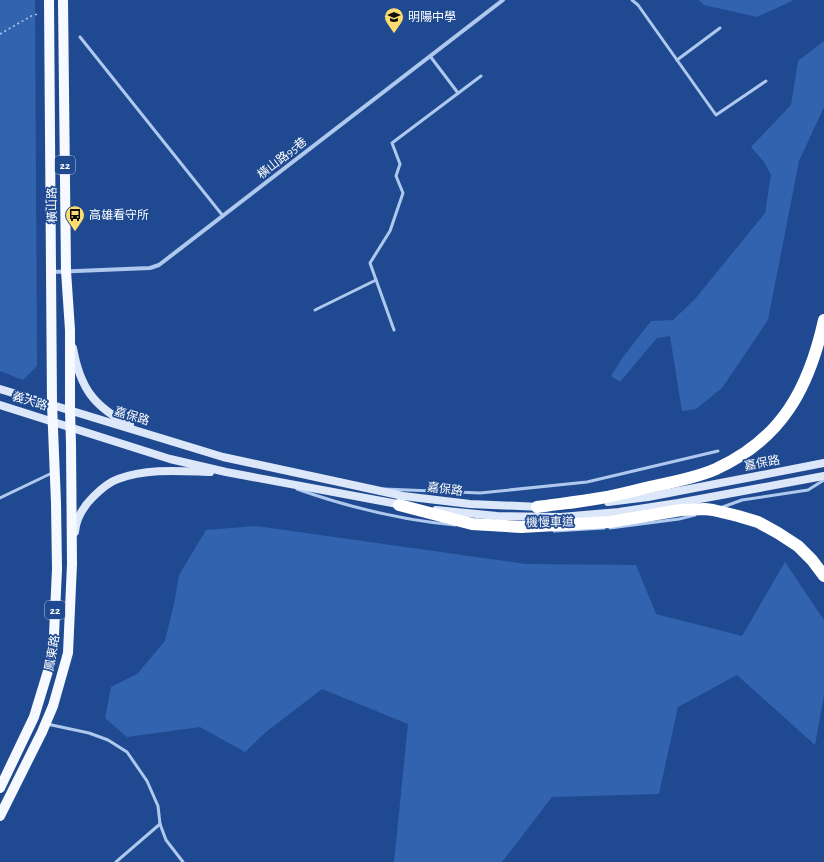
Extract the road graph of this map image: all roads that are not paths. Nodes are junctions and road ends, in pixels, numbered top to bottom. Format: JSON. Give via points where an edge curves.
{"nodes":[{"id":1,"x":49,"y":0,"type":"edge"},
{"id":2,"x":63,"y":0,"type":"edge"},
{"id":3,"x":503,"y":0,"type":"edge"},
{"id":4,"x":632,"y":0,"type":"edge"},
{"id":5,"x":720,"y":28,"type":"dead end"},
{"id":6,"x":80,"y":37,"type":"dead end"},
{"id":7,"x":430,"y":56,"type":"junction"},
{"id":8,"x":677,"y":60,"type":"junction"},
{"id":9,"x":481,"y":76,"type":"dead end"},
{"id":10,"x":766,"y":81,"type":"dead end"},
{"id":11,"x":458,"y":93,"type":"junction"},
{"id":12,"x":223,"y":216,"type":"junction"},
{"id":13,"x":66,"y":271,"type":"junction"},
{"id":14,"x":52,"y":272,"type":"junction"},
{"id":15,"x":376,"y":280,"type":"junction"},
{"id":16,"x":315,"y":310,"type":"dead end"},
{"id":17,"x":824,"y":320,"type":"edge"},
{"id":18,"x":70,"y":330,"type":"junction"},
{"id":19,"x":394,"y":330,"type":"dead end"},
{"id":20,"x":0,"y":388,"type":"edge"},
{"id":21,"x":0,"y":404,"type":"edge"},
{"id":22,"x":52,"y":404,"type":"junction"},
{"id":23,"x":70,"y":410,"type":"junction"},
{"id":24,"x":53,"y":421,"type":"junction"},
{"id":25,"x":71,"y":427,"type":"junction"},
{"id":26,"x":154,"y":436,"type":"junction"},
{"id":27,"x":718,"y":451,"type":"dead end"},
{"id":28,"x":824,"y":463,"type":"edge"},
{"id":29,"x":55,"y":472,"type":"junction"},
{"id":30,"x":226,"y":472,"type":"junction"},
{"id":31,"x":824,"y":476,"type":"edge"},
{"id":32,"x":824,"y":480,"type":"edge"},
{"id":33,"x":274,"y":481,"type":"junction"},
{"id":34,"x":362,"y":487,"type":"junction"},
{"id":35,"x":0,"y":498,"type":"edge"},
{"id":36,"x":399,"y":505,"type":"junction"},
{"id":37,"x":537,"y":507,"type":"junction"},
{"id":38,"x":713,"y":510,"type":"junction"},
{"id":39,"x":527,"y":531,"type":"dead end"},
{"id":40,"x":549,"y":531,"type":"dead end"},
{"id":41,"x":72,"y":564,"type":"junction"},
{"id":42,"x":824,"y":576,"type":"edge"},
{"id":43,"x":46,"y":724,"type":"junction"},
{"id":44,"x":0,"y":789,"type":"edge"},
{"id":45,"x":10,"y":796,"type":"junction"},
{"id":46,"x":0,"y":816,"type":"edge"},
{"id":47,"x":160,"y":824,"type":"junction"},
{"id":48,"x":116,"y":862,"type":"edge"},
{"id":49,"x":182,"y":862,"type":"edge"}],
"edges":[{"from":1,"to":14,"type":"main road","name":"橫山路","number":"22"},
{"from":2,"to":13,"type":"main road","name":"橫山路","number":"22"},
{"from":3,"to":7,"type":"street","name":"橫山路95巷"},
{"from":4,"to":8,"type":"lane"},
{"from":5,"to":8,"type":"lane"},
{"from":6,"to":12,"type":"lane"},
{"from":7,"to":11,"type":"lane"},
{"from":7,"to":12,"type":"street","name":"橫山路95巷"},
{"from":8,"to":10,"type":"lane","via":[[716,115]]},
{"from":9,"to":11,"type":"lane"},
{"from":11,"to":15,"type":"lane","via":[[392,143],[400,164],[396,176],[403,193],[390,231],[370,262]]},
{"from":12,"to":13,"type":"street","name":"橫山路95巷","via":[[159,265],[150,268]]},
{"from":13,"to":14,"type":"street","name":"橫山路95巷"},
{"from":13,"to":18,"type":"main road","name":"橫山路","number":"22"},
{"from":14,"to":22,"type":"main road","name":"橫山路","number":"22"},
{"from":15,"to":16,"type":"lane"},
{"from":15,"to":19,"type":"lane"},
{"from":17,"to":37,"type":"highway","via":[[812,365],[800,391],[787,412],[764,439],[740,456],[714,469],[674,481],[602,498]]},
{"from":18,"to":23,"type":"main road","name":"橫山路","number":"22"},
{"from":18,"to":26,"type":"street","via":[[76,365],[91,396],[100,407],[112,415]]},
{"from":20,"to":22,"type":"street","name":"義大路"},
{"from":21,"to":24,"type":"street","name":"義大路"},
{"from":22,"to":23,"type":"street","name":"義大路"},
{"from":22,"to":24,"type":"main road","name":"鳳東路","number":"22"},
{"from":23,"to":25,"type":"main road","name":"鳳東路","number":"22"},
{"from":23,"to":26,"type":"street","name":"嘉保路"},
{"from":24,"to":25,"type":"street","name":"義大路"},
{"from":24,"to":29,"type":"main road","name":"鳳東路","number":"22"},
{"from":25,"to":30,"type":"street","name":"嘉保路","via":[[170,459]]},
{"from":25,"to":41,"type":"main road","name":"鳳東路","number":"22"},
{"from":26,"to":34,"type":"street","name":"嘉保路","via":[[223,457]]},
{"from":27,"to":34,"type":"lane","via":[[587,482],[480,493]]},
{"from":28,"to":37,"type":"street","name":"嘉保路","via":[[648,497]]},
{"from":29,"to":35,"type":"lane"},
{"from":29,"to":44,"type":"main road","name":"鳳東路","number":"22","via":[[57,569],[54,635],[48,671],[34,717]]},
{"from":30,"to":33,"type":"street","name":"嘉保路"},
{"from":30,"to":41,"type":"street","via":[[164,471],[139,473],[117,479],[90,500],[75,525]]},
{"from":31,"to":36,"type":"street","name":"嘉保路","via":[[670,504],[561,517],[497,516]]},
{"from":32,"to":38,"type":"lane","name":"機慢車道","via":[[808,490],[742,500]]},
{"from":33,"to":36,"type":"street","name":"嘉保路"},
{"from":33,"to":39,"type":"lane","name":"機慢車道","via":[[372,512],[435,523]]},
{"from":34,"to":37,"type":"street","name":"嘉保路","via":[[403,496],[470,504]]},
{"from":36,"to":38,"type":"highway","via":[[472,524],[522,527],[610,522],[681,510]]},
{"from":38,"to":40,"type":"lane","name":"機慢車道","via":[[679,519],[624,527]]},
{"from":38,"to":42,"type":"highway","via":[[758,522],[778,533],[798,546]]},
{"from":41,"to":43,"type":"main road","name":"鳳東路","number":"22","via":[[68,653]]},
{"from":43,"to":45,"type":"main road","name":"鳳東路","number":"22"},
{"from":43,"to":47,"type":"lane","via":[[89,733],[108,740],[127,752],[147,781],[158,806]]},
{"from":44,"to":45,"type":"main road"},
{"from":45,"to":46,"type":"main road","name":"鳳東路","number":"22"},
{"from":47,"to":48,"type":"lane"},
{"from":47,"to":49,"type":"lane","via":[[166,840]]}]}
